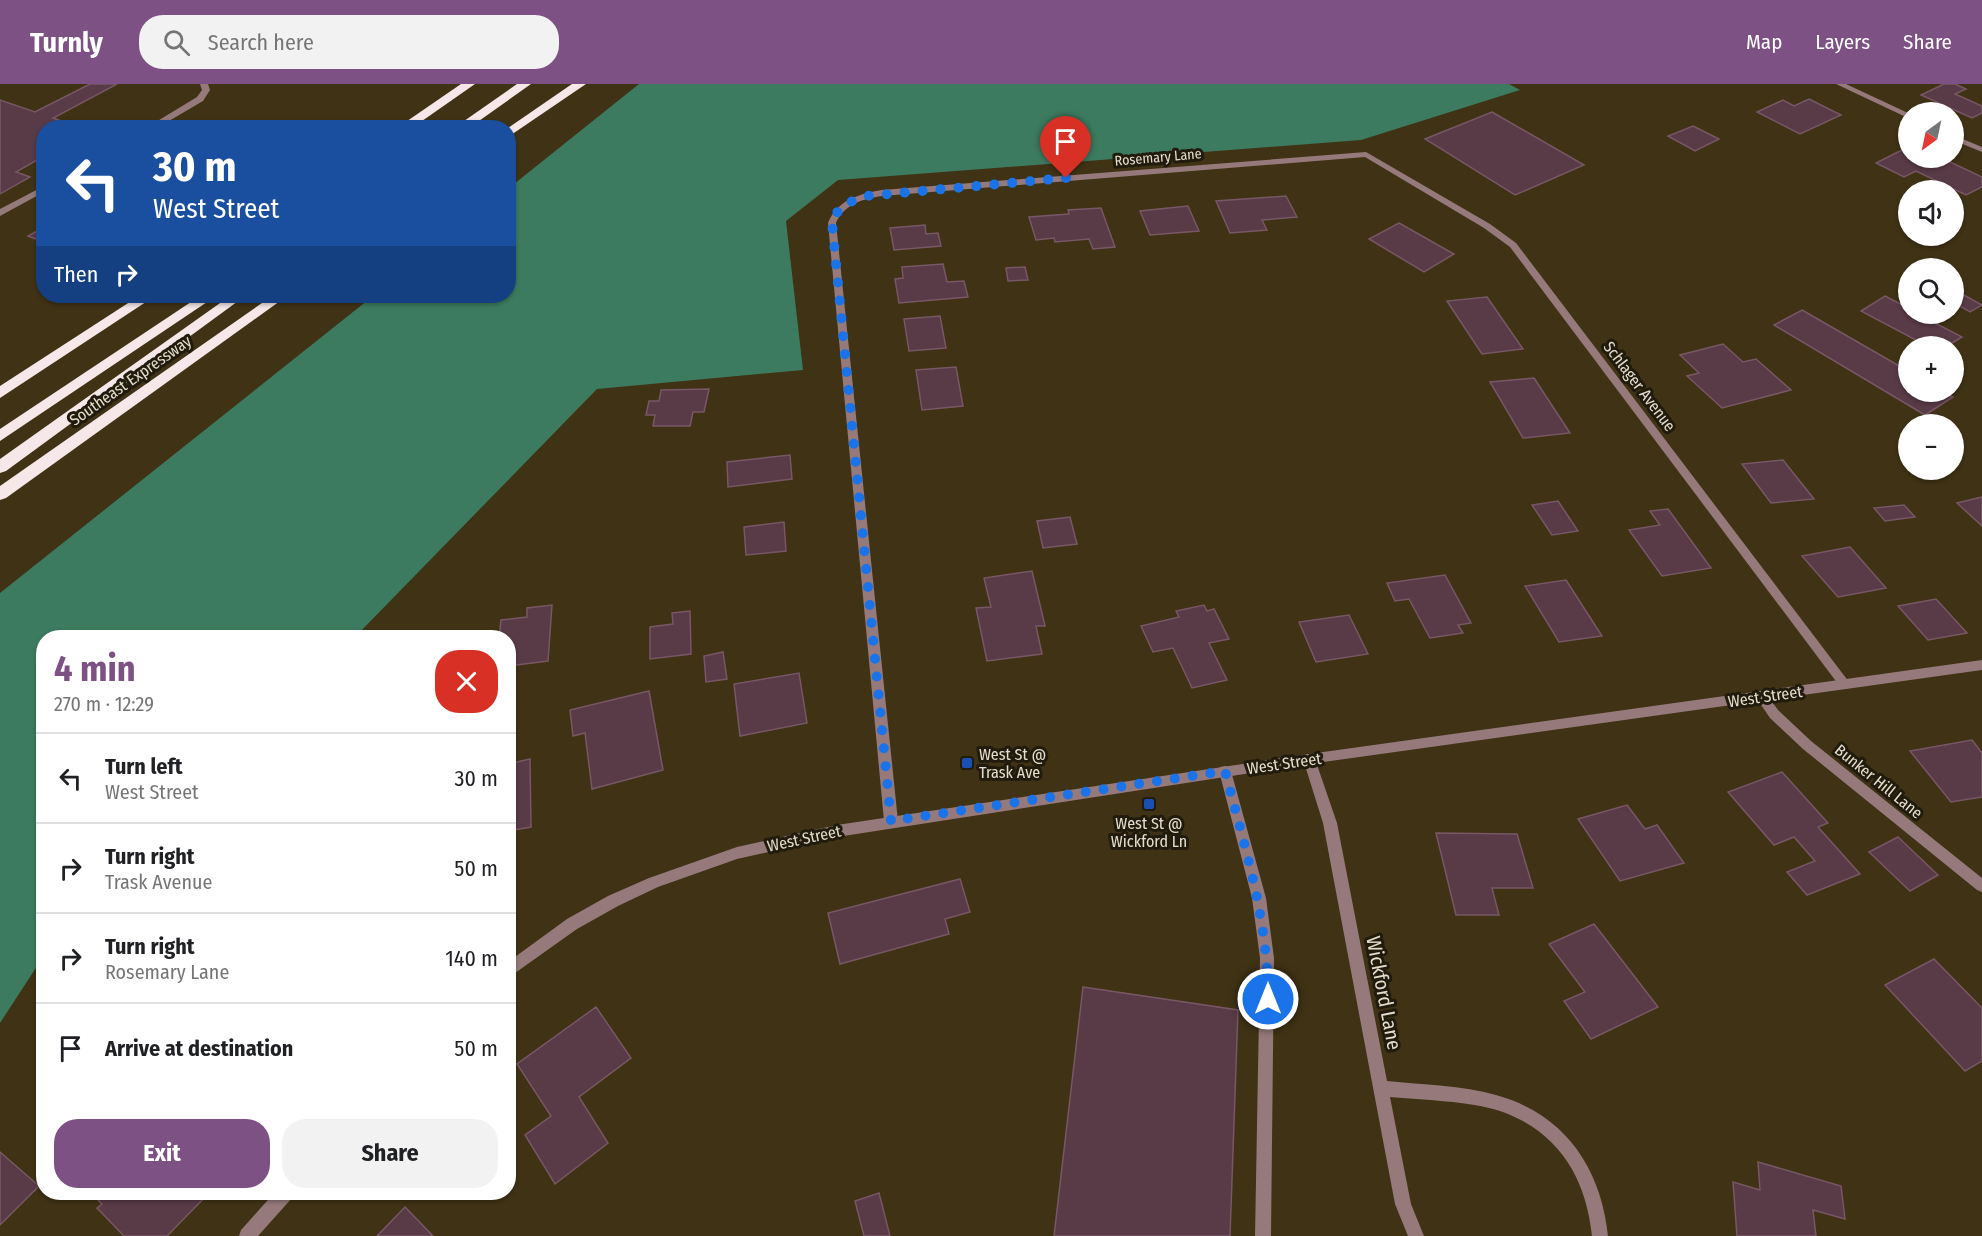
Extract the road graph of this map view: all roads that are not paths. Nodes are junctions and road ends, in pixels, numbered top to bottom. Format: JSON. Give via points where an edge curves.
{"nodes":[{"id":1,"x":204,"y":84,"type":"edge"},
{"id":2,"x":470,"y":84,"type":"edge"},
{"id":3,"x":527,"y":84,"type":"edge"},
{"id":4,"x":580,"y":84,"type":"edge"},
{"id":5,"x":1840,"y":84,"type":"edge"},
{"id":6,"x":1898,"y":111,"type":"edge"},
{"id":7,"x":164,"y":120,"type":"edge"},
{"id":8,"x":415,"y":120,"type":"edge"},
{"id":9,"x":472,"y":120,"type":"edge"},
{"id":10,"x":479,"y":120,"type":"edge"},
{"id":11,"x":516,"y":128,"type":"edge"},
{"id":12,"x":1964,"y":142,"type":"edge"},
{"id":13,"x":1982,"y":150,"type":"edge"},
{"id":14,"x":1366,"y":154,"type":"joint"},
{"id":15,"x":36,"y":193,"type":"edge"},
{"id":16,"x":0,"y":213,"type":"edge"},
{"id":17,"x":137,"y":303,"type":"edge"},
{"id":18,"x":199,"y":303,"type":"edge"},
{"id":19,"x":228,"y":303,"type":"edge"},
{"id":20,"x":270,"y":303,"type":"edge"},
{"id":21,"x":0,"y":393,"type":"edge"},
{"id":22,"x":0,"y":436,"type":"edge"},
{"id":23,"x":0,"y":467,"type":"edge"},
{"id":24,"x":0,"y":494,"type":"edge"},
{"id":25,"x":1982,"y":665,"type":"edge"},
{"id":26,"x":1845,"y":684,"type":"junction"},
{"id":27,"x":1761,"y":696,"type":"junction"},
{"id":28,"x":1309,"y":759,"type":"junction"},
{"id":29,"x":1225,"y":771,"type":"junction"},
{"id":30,"x":891,"y":821,"type":"junction"},
{"id":31,"x":1982,"y":886,"type":"edge"},
{"id":32,"x":516,"y":965,"type":"edge"},
{"id":33,"x":1381,"y":1088,"type":"junction"},
{"id":34,"x":279,"y":1200,"type":"edge"},
{"id":35,"x":247,"y":1236,"type":"edge"},
{"id":36,"x":1263,"y":1236,"type":"edge"},
{"id":37,"x":1416,"y":1236,"type":"edge"},
{"id":38,"x":1600,"y":1236,"type":"edge"}],
"edges":[{"from":1,"to":7,"type":"street","via":[[206,90],[200,99]]},
{"from":2,"to":8,"type":"highway"},
{"from":3,"to":9,"type":"highway"},
{"from":3,"to":10,"type":"highway"},
{"from":4,"to":11,"type":"highway"},
{"from":5,"to":6,"type":"street"},
{"from":12,"to":13,"type":"street"},
{"from":14,"to":26,"type":"street","name":"Schlager Avenue","via":[[1513,245]]},
{"from":14,"to":30,"type":"street","name":"Rosemary Lane","via":[[882,193],[856,199],[834,216]]},
{"from":15,"to":16,"type":"street"},
{"from":17,"to":21,"type":"highway"},
{"from":18,"to":22,"type":"highway"},
{"from":19,"to":23,"type":"highway"},
{"from":20,"to":24,"type":"highway","name":"Southeast Expressway"},
{"from":25,"to":26,"type":"street","name":"West Street"},
{"from":26,"to":27,"type":"street","name":"West Street"},
{"from":27,"to":28,"type":"street","name":"West Street"},
{"from":27,"to":31,"type":"street","name":"Bunker Hill Lane","via":[[1807,745]]},
{"from":28,"to":29,"type":"street","name":"West Street"},
{"from":28,"to":33,"type":"street","name":"Wickford Lane","via":[[1330,823]]},
{"from":29,"to":30,"type":"street","name":"West Street"},
{"from":29,"to":36,"type":"street","via":[[1259,897],[1268,958]]},
{"from":30,"to":32,"type":"street","name":"West Street","via":[[737,853],[654,882],[572,924]]},
{"from":33,"to":37,"type":"street","name":"Wickford Lane","via":[[1403,1204]]},
{"from":33,"to":38,"type":"street","via":[[1491,1101],[1534,1118],[1563,1142],[1585,1173],[1598,1209]]},
{"from":34,"to":35,"type":"street"}]}
